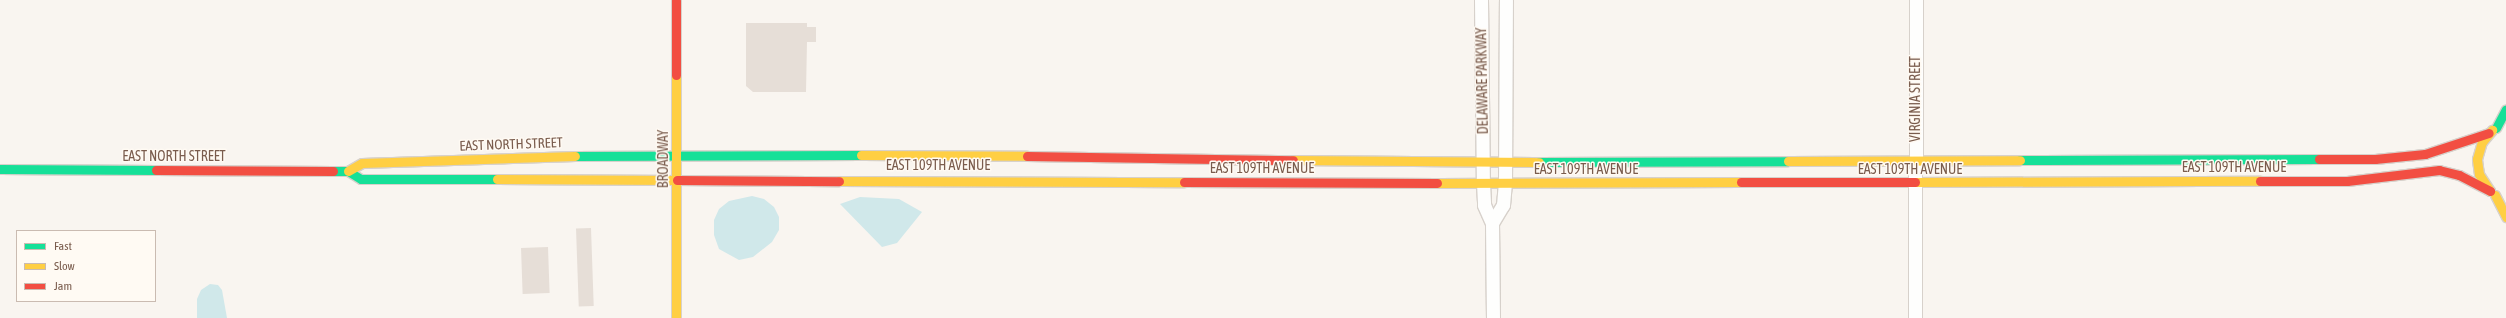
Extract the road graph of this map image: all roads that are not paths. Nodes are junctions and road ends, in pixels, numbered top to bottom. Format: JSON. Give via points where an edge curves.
{"nodes":[{"id":1,"x":676,"y":0,"type":"edge"},
{"id":2,"x":1481,"y":0,"type":"edge"},
{"id":3,"x":1506,"y":0,"type":"edge"},
{"id":4,"x":1916,"y":0,"type":"edge"},
{"id":5,"x":2506,"y":109,"type":"edge"},
{"id":6,"x":2506,"y":124,"type":"edge"},
{"id":7,"x":2493,"y":130,"type":"junction"},
{"id":8,"x":677,"y":156,"type":"junction"},
{"id":9,"x":1915,"y":159,"type":"junction"},
{"id":10,"x":1484,"y":162,"type":"junction"},
{"id":11,"x":1505,"y":162,"type":"junction"},
{"id":12,"x":0,"y":169,"type":"edge"},
{"id":13,"x":348,"y":171,"type":"junction"},
{"id":14,"x":677,"y":180,"type":"junction"},
{"id":15,"x":1483,"y":183,"type":"junction"},
{"id":16,"x":1505,"y":183,"type":"junction"},
{"id":17,"x":1914,"y":183,"type":"junction"},
{"id":18,"x":2493,"y":193,"type":"junction"},
{"id":19,"x":2506,"y":200,"type":"edge"},
{"id":20,"x":2506,"y":217,"type":"edge"},
{"id":21,"x":1492,"y":223,"type":"junction"},
{"id":22,"x":676,"y":318,"type":"edge"},
{"id":23,"x":1493,"y":318,"type":"edge"},
{"id":24,"x":1915,"y":318,"type":"edge"}],
"edges":[{"from":1,"to":8,"type":"main road","name":"BROADWAY"},
{"from":2,"to":10,"type":"street","name":"DELAWARE PARKWAY"},
{"from":3,"to":11,"type":"street","name":"DELAWARE PARKWAY"},
{"from":4,"to":9,"type":"street","name":"VIRGINIA STREET"},
{"from":5,"to":7,"type":"main road"},
{"from":6,"to":7,"type":"main road","name":"EAST 109TH AVENUE"},
{"from":7,"to":9,"type":"main road","name":"EAST 109TH AVENUE","via":[[2434,152],[2388,159]]},
{"from":7,"to":18,"type":"main road","via":[[2482,142],[2477,160],[2479,174]]},
{"from":8,"to":10,"type":"main road","name":"EAST 109TH AVENUE","via":[[937,155]]},
{"from":8,"to":13,"type":"main road","name":"EAST NORTH STREET","via":[[558,156],[362,163]]},
{"from":8,"to":14,"type":"main road","name":"BROADWAY"},
{"from":9,"to":11,"type":"main road","name":"EAST 109TH AVENUE"},
{"from":9,"to":17,"type":"street","name":"VIRGINIA STREET"},
{"from":10,"to":11,"type":"main road","name":"EAST 109TH AVENUE"},
{"from":10,"to":15,"type":"street","name":"DELAWARE PARKWAY"},
{"from":11,"to":16,"type":"street","name":"DELAWARE PARKWAY"},
{"from":12,"to":13,"type":"main road","name":"EAST NORTH STREET"},
{"from":13,"to":14,"type":"main road","name":"EAST NORTH STREET","via":[[361,179]]},
{"from":14,"to":15,"type":"main road","name":"EAST 109TH AVENUE"},
{"from":14,"to":22,"type":"main road","name":"BROADWAY"},
{"from":15,"to":16,"type":"main road","name":"EAST 109TH AVENUE"},
{"from":15,"to":21,"type":"street","name":"DELAWARE PARKWAY","via":[[1484,205]]},
{"from":16,"to":17,"type":"main road","name":"EAST 109TH AVENUE"},
{"from":16,"to":21,"type":"street","name":"DELAWARE PARKWAY","via":[[1503,204]]},
{"from":17,"to":18,"type":"main road","name":"EAST 109TH AVENUE","via":[[2347,181],[2440,170],[2459,175]]},
{"from":17,"to":24,"type":"street","name":"VIRGINIA STREET"},
{"from":18,"to":19,"type":"main road","name":"EAST 109TH AVENUE"},
{"from":18,"to":20,"type":"main road"},
{"from":21,"to":23,"type":"street"}]}
